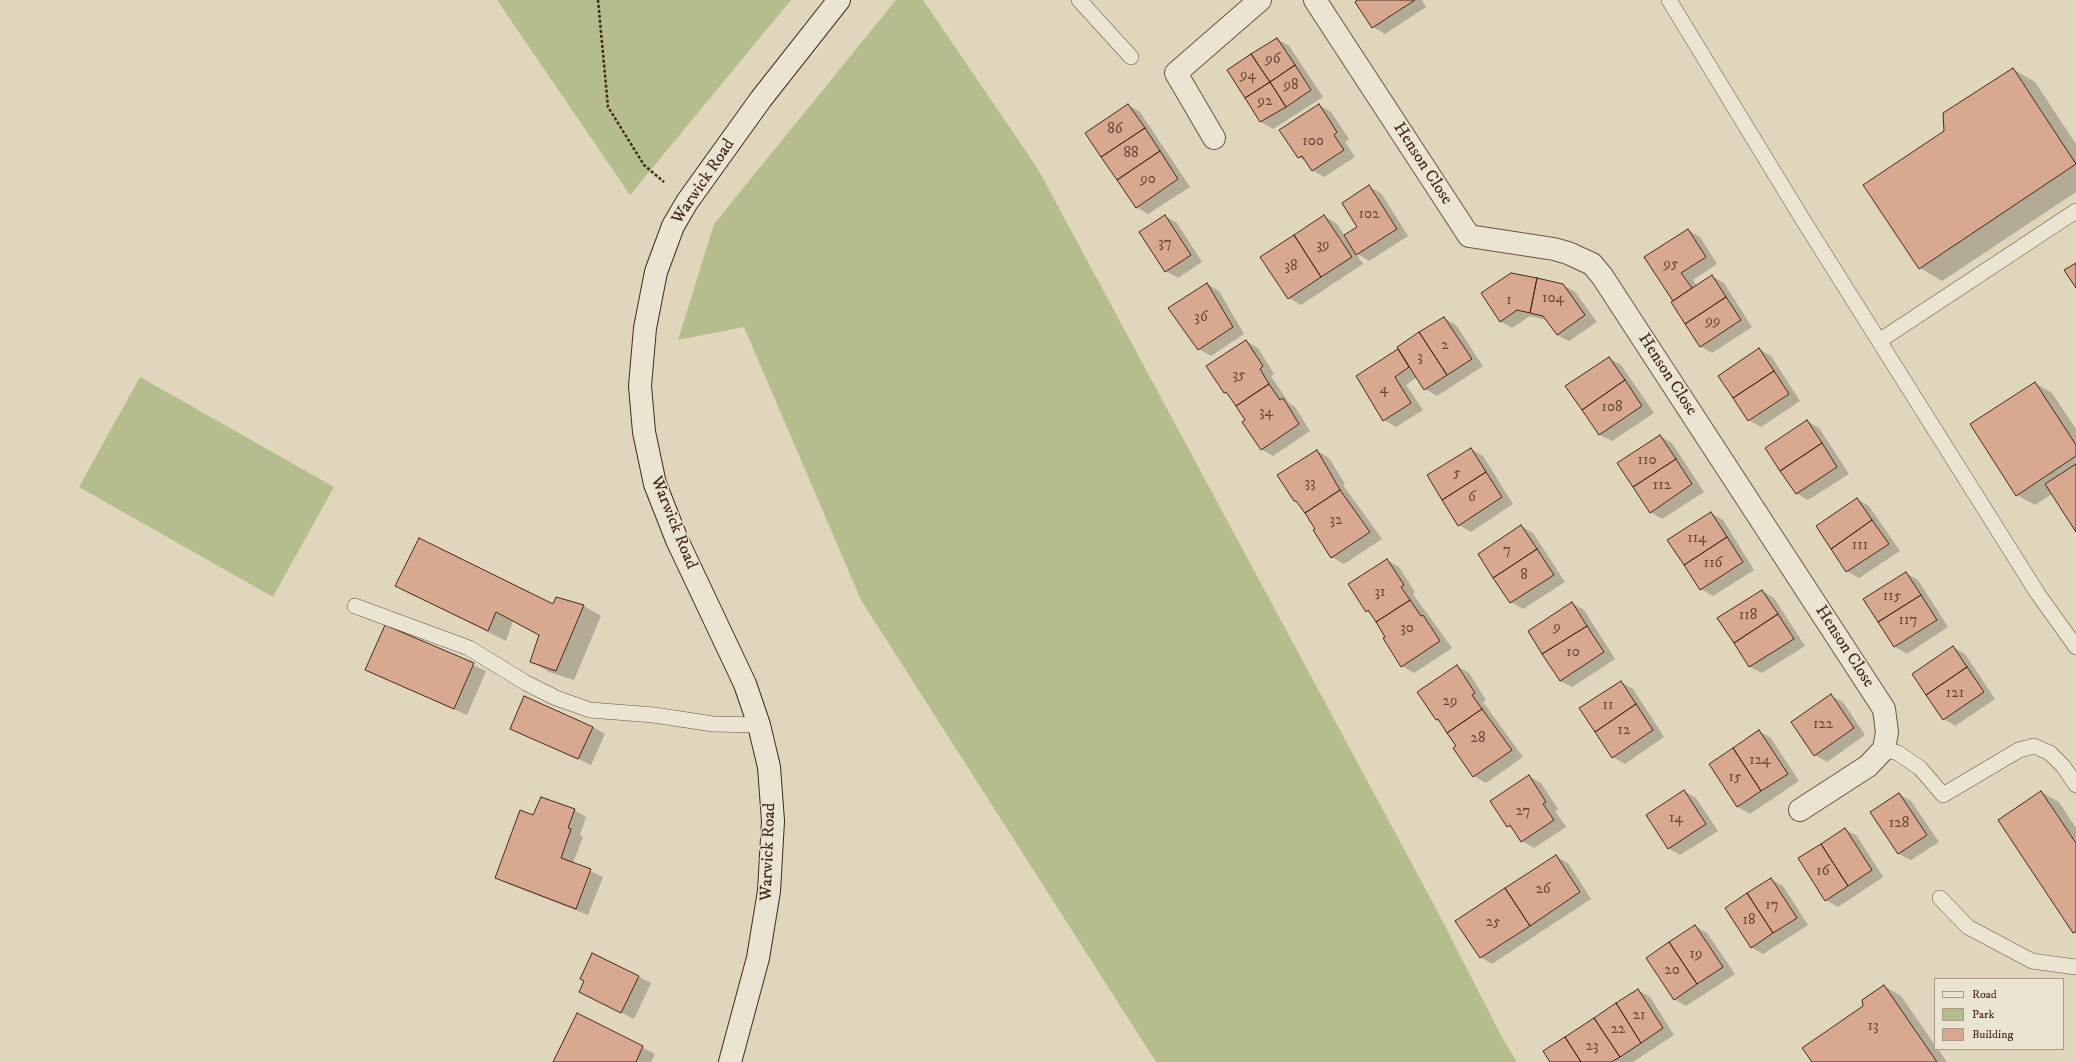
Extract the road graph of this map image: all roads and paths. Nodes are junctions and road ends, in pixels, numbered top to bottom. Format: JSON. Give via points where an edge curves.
{"nodes":[{"id":1,"x":598,"y":0,"type":"edge"},
{"id":2,"x":839,"y":0,"type":"edge"},
{"id":3,"x":1079,"y":0,"type":"edge"},
{"id":4,"x":1260,"y":0,"type":"edge"},
{"id":5,"x":1315,"y":0,"type":"edge"},
{"id":6,"x":1669,"y":0,"type":"edge"},
{"id":7,"x":1131,"y":57,"type":"dead end"},
{"id":8,"x":1214,"y":138,"type":"dead end"},
{"id":9,"x":686,"y":202,"type":"junction"},
{"id":10,"x":2076,"y":211,"type":"edge"},
{"id":11,"x":1879,"y":341,"type":"junction"},
{"id":12,"x":356,"y":606,"type":"dead end"},
{"id":13,"x":2076,"y":647,"type":"edge"},
{"id":14,"x":759,"y":725,"type":"junction"},
{"id":15,"x":1884,"y":749,"type":"junction"},
{"id":16,"x":2076,"y":785,"type":"edge"},
{"id":17,"x":1800,"y":810,"type":"dead end"},
{"id":18,"x":1940,"y":898,"type":"dead end"},
{"id":19,"x":2076,"y":967,"type":"edge"},
{"id":20,"x":730,"y":1062,"type":"edge"}],
"edges":[{"from":1,"to":9,"type":"path","via":[[608,107],[644,164]]},
{"from":2,"to":9,"type":"street","name":"Warwick Road","via":[[761,99]]},
{"from":3,"to":7,"type":"lane"},
{"from":4,"to":8,"type":"street","via":[[1176,73]]},
{"from":5,"to":15,"type":"street","name":"Henson Close","via":[[1468,236],[1568,253],[1592,264],[1602,276],[1884,709],[1887,732]]},
{"from":6,"to":11,"type":"lane"},
{"from":9,"to":14,"type":"street","name":"Warwick Road","via":[[673,226],[656,272],[645,328],[640,386],[644,432],[655,484],[677,540],[745,684]]},
{"from":10,"to":11,"type":"lane"},
{"from":11,"to":13,"type":"lane","via":[[2038,594]]},
{"from":12,"to":14,"type":"lane","via":[[469,648],[526,683],[556,698],[590,710],[654,715],[713,724]]},
{"from":14,"to":20,"type":"street","name":"Warwick Road","via":[[769,767],[773,820],[769,891],[758,958]]},
{"from":15,"to":16,"type":"lane","via":[[1898,753],[1920,768],[1943,795],[2019,750],[2034,746],[2050,753]]},
{"from":15,"to":17,"type":"street","via":[[1868,766]]},
{"from":18,"to":19,"type":"lane","via":[[1968,926],[2032,960]]}]}
